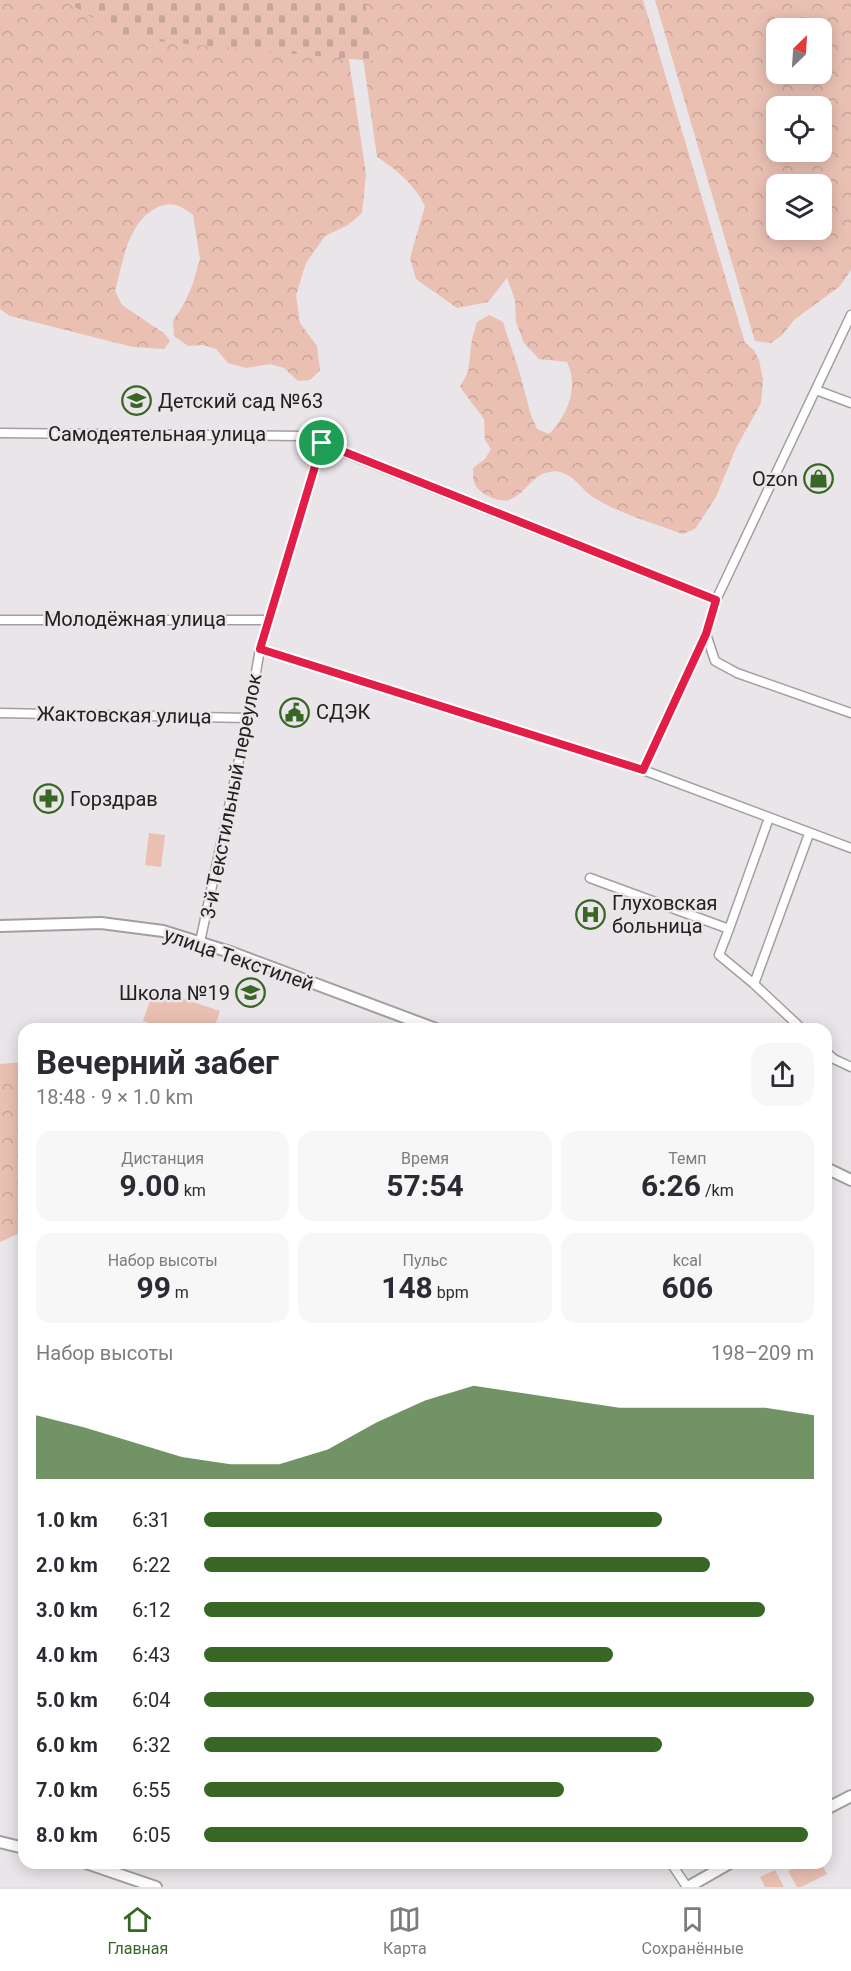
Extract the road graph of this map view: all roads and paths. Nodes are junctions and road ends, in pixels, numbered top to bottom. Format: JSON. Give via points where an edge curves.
{"nodes":[{"id":1,"x":851,"y":315,"type":"edge"},
{"id":2,"x":816,"y":390,"type":"junction"},
{"id":3,"x":851,"y":403,"type":"edge"},
{"id":4,"x":0,"y":433,"type":"edge"},
{"id":5,"x":322,"y":443,"type":"junction"},
{"id":6,"x":716,"y":600,"type":"junction"},
{"id":7,"x":0,"y":620,"type":"edge"},
{"id":8,"x":269,"y":620,"type":"junction"},
{"id":9,"x":706,"y":634,"type":"junction"},
{"id":10,"x":260,"y":649,"type":"junction"},
{"id":11,"x":0,"y":713,"type":"edge"},
{"id":12,"x":851,"y":713,"type":"edge"},
{"id":13,"x":248,"y":718,"type":"junction"},
{"id":14,"x":643,"y":770,"type":"junction"},
{"id":15,"x":769,"y":819,"type":"junction"},
{"id":16,"x":810,"y":834,"type":"junction"},
{"id":17,"x":851,"y":848,"type":"edge"},
{"id":18,"x":590,"y":878,"type":"dead end"},
{"id":19,"x":0,"y":926,"type":"edge"},
{"id":20,"x":729,"y":929,"type":"junction"},
{"id":21,"x":200,"y":942,"type":"junction"},
{"id":22,"x":754,"y":984,"type":"junction"},
{"id":23,"x":420,"y":1023,"type":"edge"},
{"id":24,"x":796,"y":1023,"type":"edge"},
{"id":25,"x":832,"y":1057,"type":"edge"},
{"id":26,"x":851,"y":1067,"type":"edge"},
{"id":27,"x":832,"y":1171,"type":"edge"},
{"id":28,"x":851,"y":1180,"type":"edge"},
{"id":29,"x":851,"y":1796,"type":"edge"},
{"id":30,"x":832,"y":1806,"type":"edge"},
{"id":31,"x":0,"y":1842,"type":"edge"},
{"id":32,"x":18,"y":1846,"type":"edge"},
{"id":33,"x":109,"y":1869,"type":"edge"},
{"id":34,"x":675,"y":1869,"type":"edge"},
{"id":35,"x":719,"y":1869,"type":"edge"},
{"id":36,"x":156,"y":1887,"type":"edge"},
{"id":37,"x":687,"y":1887,"type":"edge"}],
"edges":[{"from":1,"to":2,"type":"street"},
{"from":2,"to":3,"type":"street"},
{"from":2,"to":6,"type":"street"},
{"from":4,"to":5,"type":"street","name":"Самодеятельная улица","via":[[274,434],[302,436]]},
{"from":5,"to":6,"type":"street","name":"Самодеятельная улица"},
{"from":5,"to":8,"type":"street","name":"3-й Текстильный переулок"},
{"from":6,"to":9,"type":"street"},
{"from":7,"to":8,"type":"street","name":"Молодёжная улица"},
{"from":8,"to":10,"type":"street","name":"3-й Текстильный переулок"},
{"from":9,"to":12,"type":"street","via":[[715,661],[736,673]]},
{"from":9,"to":14,"type":"street"},
{"from":10,"to":13,"type":"street","name":"3-й Текстильный переулок"},
{"from":10,"to":14,"type":"street"},
{"from":11,"to":13,"type":"street","name":"Жактовская улица"},
{"from":13,"to":21,"type":"street","name":"3-й Текстильный переулок"},
{"from":14,"to":15,"type":"street"},
{"from":15,"to":16,"type":"street"},
{"from":15,"to":20,"type":"street"},
{"from":16,"to":17,"type":"street"},
{"from":16,"to":22,"type":"street"},
{"from":18,"to":20,"type":"street"},
{"from":19,"to":21,"type":"street","name":"улица Текстилей","via":[[101,923],[163,931]]},
{"from":20,"to":22,"type":"street","via":[[719,956]]},
{"from":21,"to":23,"type":"street","name":"улица Текстилей"},
{"from":22,"to":24,"type":"street"},
{"from":25,"to":26,"type":"street"},
{"from":27,"to":28,"type":"street"},
{"from":29,"to":30,"type":"street"},
{"from":31,"to":32,"type":"street"},
{"from":33,"to":36,"type":"street"},
{"from":34,"to":37,"type":"street"},
{"from":35,"to":37,"type":"street"}]}
